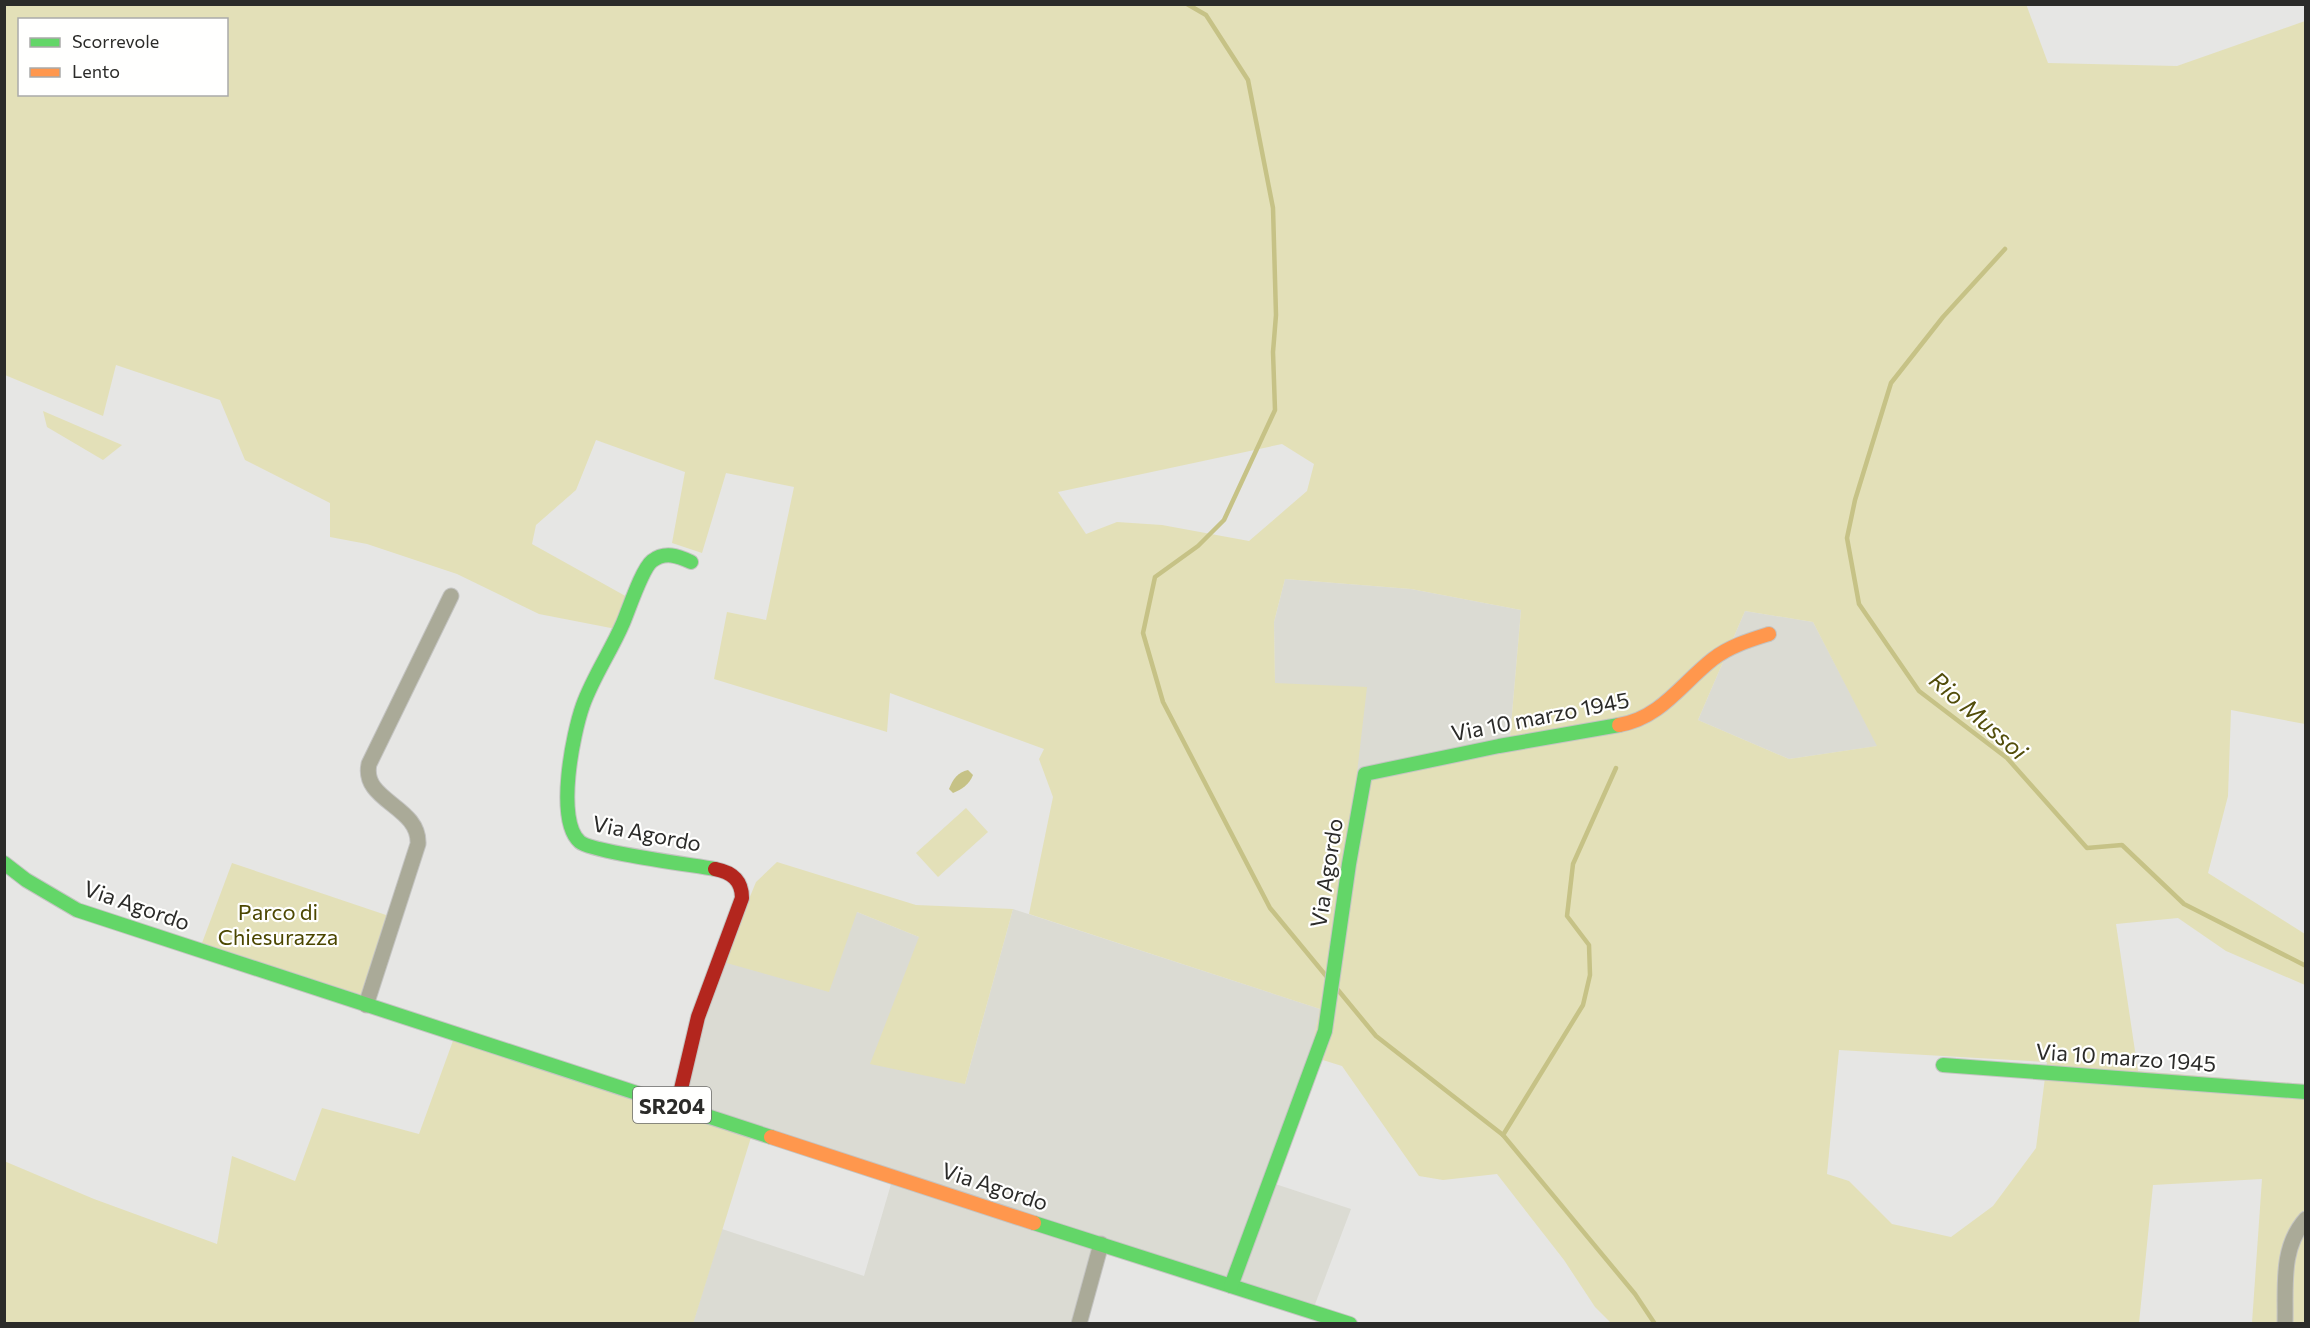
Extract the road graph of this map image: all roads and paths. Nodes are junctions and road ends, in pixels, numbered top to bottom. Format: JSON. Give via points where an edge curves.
{"nodes":[{"id":1,"x":692,"y":562,"type":"dead end"},
{"id":2,"x":451,"y":596,"type":"dead end"},
{"id":3,"x":1769,"y":634,"type":"dead end"},
{"id":4,"x":1365,"y":774,"type":"joint"},
{"id":5,"x":4,"y":863,"type":"edge"},
{"id":6,"x":366,"y":1005,"type":"junction"},
{"id":7,"x":1943,"y":1065,"type":"dead end"},
{"id":8,"x":2306,"y":1092,"type":"edge"},
{"id":9,"x":677,"y":1106,"type":"junction"},
{"id":10,"x":2306,"y":1219,"type":"edge"},
{"id":11,"x":1101,"y":1244,"type":"junction"},
{"id":12,"x":1231,"y":1286,"type":"junction"},
{"id":13,"x":1079,"y":1323,"type":"edge"},
{"id":14,"x":1350,"y":1323,"type":"edge"},
{"id":15,"x":2285,"y":1323,"type":"edge"}],
"edges":[{"from":1,"to":9,"type":"street","name":"Via Agordo","via":[[666,555],[648,565],[583,705],[576,730],[568,802],[571,830],[582,844],[722,870],[741,883],[741,904],[698,1017]]},
{"from":2,"to":6,"type":"street","via":[[369,764],[371,785],[413,823],[418,844]]},
{"from":3,"to":4,"type":"street","name":"Via 10 marzo 1945","via":[[1724,651],[1652,713],[1636,722]]},
{"from":4,"to":12,"type":"street","name":"Via Agordo","via":[[1325,1031]]},
{"from":5,"to":6,"type":"street","name":"Via Agordo","number":"SR204","via":[[77,910]]},
{"from":6,"to":9,"type":"street","name":"Via Agordo","number":"SR204"},
{"from":7,"to":8,"type":"street","name":"Via 10 marzo 1945"},
{"from":9,"to":11,"type":"street","name":"Via Agordo","number":"SR204"},
{"from":10,"to":15,"type":"street","via":[[2293,1236],[2287,1257]]},
{"from":11,"to":12,"type":"street","name":"Via Agordo","number":"SR204"},
{"from":11,"to":13,"type":"street"},
{"from":12,"to":14,"type":"street","name":"Via Agordo","number":"SR204"}]}
